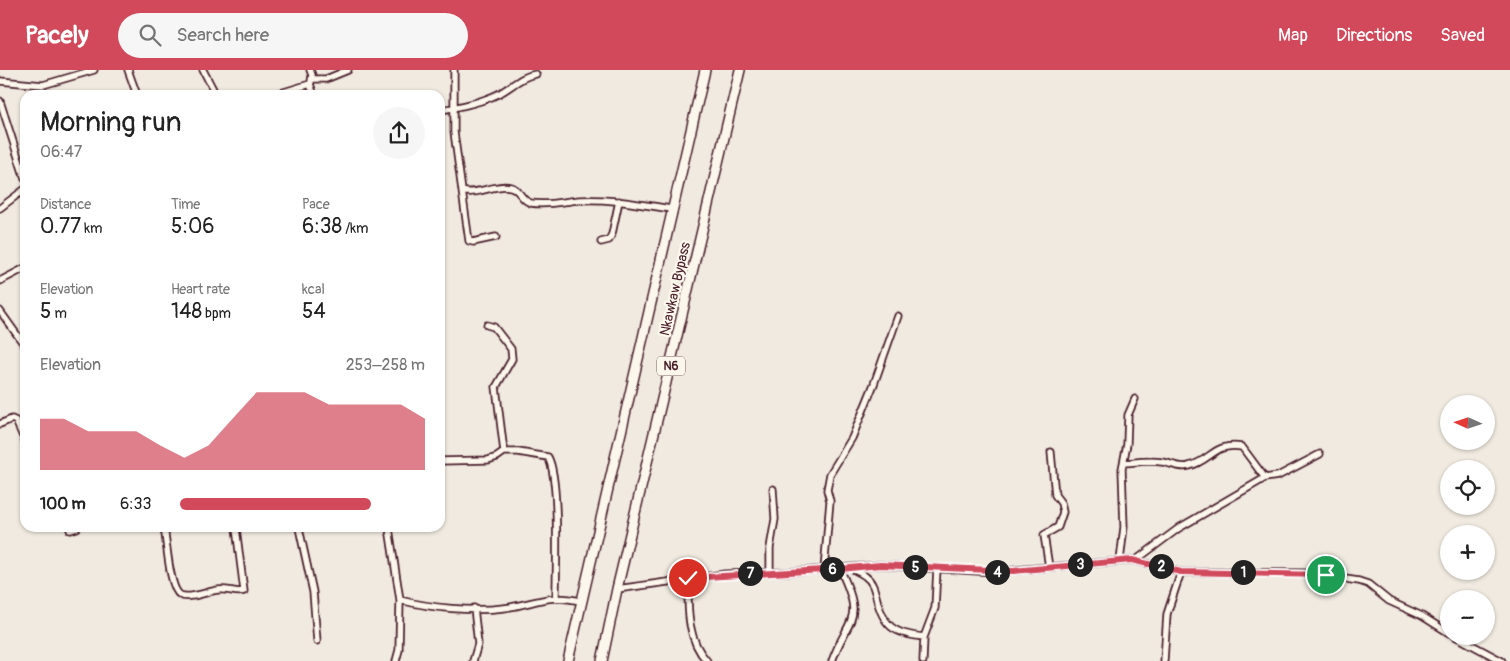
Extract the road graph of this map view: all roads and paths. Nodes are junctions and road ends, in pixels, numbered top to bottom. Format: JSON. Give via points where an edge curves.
{"nodes":[{"id":1,"x":94,"y":70,"type":"edge"},
{"id":2,"x":128,"y":70,"type":"edge"},
{"id":3,"x":203,"y":70,"type":"edge"},
{"id":4,"x":310,"y":70,"type":"edge"},
{"id":5,"x":348,"y":70,"type":"edge"},
{"id":6,"x":454,"y":70,"type":"edge"},
{"id":7,"x":704,"y":70,"type":"edge"},
{"id":8,"x":740,"y":70,"type":"edge"},
{"id":9,"x":536,"y":74,"type":"dead end"},
{"id":10,"x":0,"y":81,"type":"edge"},
{"id":11,"x":311,"y":81,"type":"junction"},
{"id":12,"x":135,"y":90,"type":"edge"},
{"id":13,"x":213,"y":90,"type":"edge"},
{"id":14,"x":287,"y":90,"type":"edge"},
{"id":15,"x":313,"y":90,"type":"edge"},
{"id":16,"x":0,"y":101,"type":"edge"},
{"id":17,"x":453,"y":108,"type":"junction"},
{"id":18,"x":445,"y":109,"type":"edge"},
{"id":19,"x":20,"y":163,"type":"edge"},
{"id":20,"x":462,"y":191,"type":"junction"},
{"id":21,"x":20,"y":193,"type":"edge"},
{"id":22,"x":619,"y":201,"type":"junction"},
{"id":23,"x":0,"y":208,"type":"edge"},
{"id":24,"x":672,"y":208,"type":"junction"},
{"id":25,"x":496,"y":237,"type":"dead end"},
{"id":26,"x":602,"y":242,"type":"dead end"},
{"id":27,"x":20,"y":271,"type":"edge"},
{"id":28,"x":0,"y":281,"type":"edge"},
{"id":29,"x":0,"y":311,"type":"edge"},
{"id":30,"x":898,"y":316,"type":"dead end"},
{"id":31,"x":487,"y":325,"type":"dead end"},
{"id":32,"x":20,"y":339,"type":"edge"},
{"id":33,"x":1135,"y":398,"type":"dead end"},
{"id":34,"x":0,"y":424,"type":"edge"},
{"id":35,"x":20,"y":430,"type":"edge"},
{"id":36,"x":504,"y":452,"type":"junction"},
{"id":37,"x":1051,"y":452,"type":"dead end"},
{"id":38,"x":1320,"y":454,"type":"dead end"},
{"id":39,"x":445,"y":461,"type":"edge"},
{"id":40,"x":1124,"y":463,"type":"junction"},
{"id":41,"x":1265,"y":478,"type":"junction"},
{"id":42,"x":774,"y":489,"type":"dead end"},
{"id":43,"x":165,"y":532,"type":"edge"},
{"id":44,"x":237,"y":532,"type":"edge"},
{"id":45,"x":300,"y":532,"type":"edge"},
{"id":46,"x":390,"y":532,"type":"edge"},
{"id":47,"x":1136,"y":560,"type":"junction"},
{"id":48,"x":1120,"y":561,"type":"junction"},
{"id":49,"x":1048,"y":567,"type":"junction"},
{"id":50,"x":851,"y":568,"type":"junction"},
{"id":51,"x":937,"y":568,"type":"junction"},
{"id":52,"x":840,"y":569,"type":"junction"},
{"id":53,"x":824,"y":570,"type":"junction"},
{"id":54,"x":770,"y":572,"type":"junction"},
{"id":55,"x":1181,"y":572,"type":"junction"},
{"id":56,"x":688,"y":578,"type":"junction"},
{"id":57,"x":617,"y":589,"type":"junction"},
{"id":58,"x":556,"y":597,"type":"junction"},
{"id":59,"x":400,"y":600,"type":"junction"},
{"id":60,"x":581,"y":601,"type":"junction"},
{"id":61,"x":474,"y":608,"type":"junction"},
{"id":62,"x":1440,"y":627,"type":"edge"},
{"id":63,"x":924,"y":637,"type":"junction"},
{"id":64,"x":317,"y":641,"type":"dead end"},
{"id":65,"x":1471,"y":645,"type":"edge"},
{"id":66,"x":1495,"y":659,"type":"edge"},
{"id":67,"x":396,"y":661,"type":"edge"},
{"id":68,"x":473,"y":661,"type":"edge"},
{"id":69,"x":568,"y":661,"type":"edge"},
{"id":70,"x":602,"y":661,"type":"edge"},
{"id":71,"x":707,"y":661,"type":"edge"},
{"id":72,"x":832,"y":661,"type":"edge"},
{"id":73,"x":923,"y":661,"type":"edge"},
{"id":74,"x":1164,"y":661,"type":"edge"},
{"id":75,"x":1502,"y":661,"type":"edge"}],
"edges":[{"from":1,"to":10,"type":"street","via":[[43,85]]},
{"from":2,"to":12,"type":"street"},
{"from":3,"to":13,"type":"street"},
{"from":4,"to":11,"type":"street"},
{"from":5,"to":11,"type":"street","via":[[326,80]]},
{"from":6,"to":17,"type":"street"},
{"from":7,"to":24,"type":"highway","name":"Nkawkaw Bypass","number":"N6"},
{"from":8,"to":57,"type":"highway","name":"Nkawkaw Bypass","number":"N6"},
{"from":9,"to":17,"type":"street","via":[[526,75],[484,100]]},
{"from":11,"to":14,"type":"street"},
{"from":11,"to":15,"type":"street"},
{"from":16,"to":19,"type":"street"},
{"from":17,"to":18,"type":"street"},
{"from":17,"to":20,"type":"street"},
{"from":20,"to":22,"type":"street","via":[[509,186],[530,203]]},
{"from":20,"to":25,"type":"street","via":[[469,241]]},
{"from":21,"to":23,"type":"street"},
{"from":22,"to":24,"type":"street"},
{"from":22,"to":26,"type":"street","via":[[612,234],[609,240]]},
{"from":24,"to":60,"type":"highway","name":"Nkawkaw Bypass","number":"N6"},
{"from":27,"to":28,"type":"street"},
{"from":29,"to":32,"type":"street"},
{"from":30,"to":53,"type":"street","via":[[852,438],[830,474]]},
{"from":31,"to":36,"type":"street","via":[[494,327],[511,349],[512,359],[496,387]]},
{"from":33,"to":40,"type":"street","via":[[1128,415]]},
{"from":34,"to":35,"type":"street","via":[[12,419]]},
{"from":36,"to":39,"type":"street","via":[[488,460]]},
{"from":36,"to":58,"type":"street","via":[[546,456],[552,464]]},
{"from":37,"to":49,"type":"street","via":[[1055,495],[1063,512],[1058,527],[1044,535]]},
{"from":38,"to":41,"type":"street","via":[[1278,476]]},
{"from":40,"to":41,"type":"street","via":[[1162,462],[1190,466],[1222,447],[1232,445],[1242,447]]},
{"from":40,"to":48,"type":"street","via":[[1124,527]]},
{"from":41,"to":47,"type":"street","via":[[1179,528]]},
{"from":42,"to":54,"type":"street"},
{"from":43,"to":44,"type":"street","via":[[172,581],[177,592],[184,595],[228,589],[244,591]]},
{"from":45,"to":64,"type":"street","via":[[313,592]]},
{"from":46,"to":59,"type":"street"},
{"from":47,"to":48,"type":"street"},
{"from":47,"to":55,"type":"street"},
{"from":48,"to":49,"type":"street"},
{"from":49,"to":51,"type":"street","via":[[994,572]]},
{"from":50,"to":51,"type":"street","via":[[880,565]]},
{"from":50,"to":52,"type":"street"},
{"from":50,"to":63,"type":"street","via":[[866,576],[872,584],[888,626],[898,633]]},
{"from":51,"to":63,"type":"street","via":[[935,608]]},
{"from":52,"to":53,"type":"street"},
{"from":52,"to":72,"type":"street","via":[[854,603],[853,616]]},
{"from":53,"to":54,"type":"street"},
{"from":54,"to":56,"type":"street"},
{"from":55,"to":62,"type":"street","via":[[1304,573],[1359,580],[1389,601]]},
{"from":55,"to":74,"type":"street","via":[[1167,614]]},
{"from":56,"to":57,"type":"street"},
{"from":56,"to":71,"type":"street","via":[[691,630],[696,646]]},
{"from":57,"to":70,"type":"highway","name":"Nkawkaw Bypass","number":"N6"},
{"from":58,"to":60,"type":"street"},
{"from":58,"to":61,"type":"street","via":[[505,608]]},
{"from":59,"to":61,"type":"street","via":[[423,606]]},
{"from":59,"to":67,"type":"street","via":[[400,644]]},
{"from":60,"to":69,"type":"highway","name":"Nkawkaw Bypass","number":"N6"},
{"from":61,"to":68,"type":"street","via":[[478,644]]},
{"from":63,"to":73,"type":"street"},
{"from":65,"to":66,"type":"street"},
{"from":66,"to":75,"type":"street"}]}
